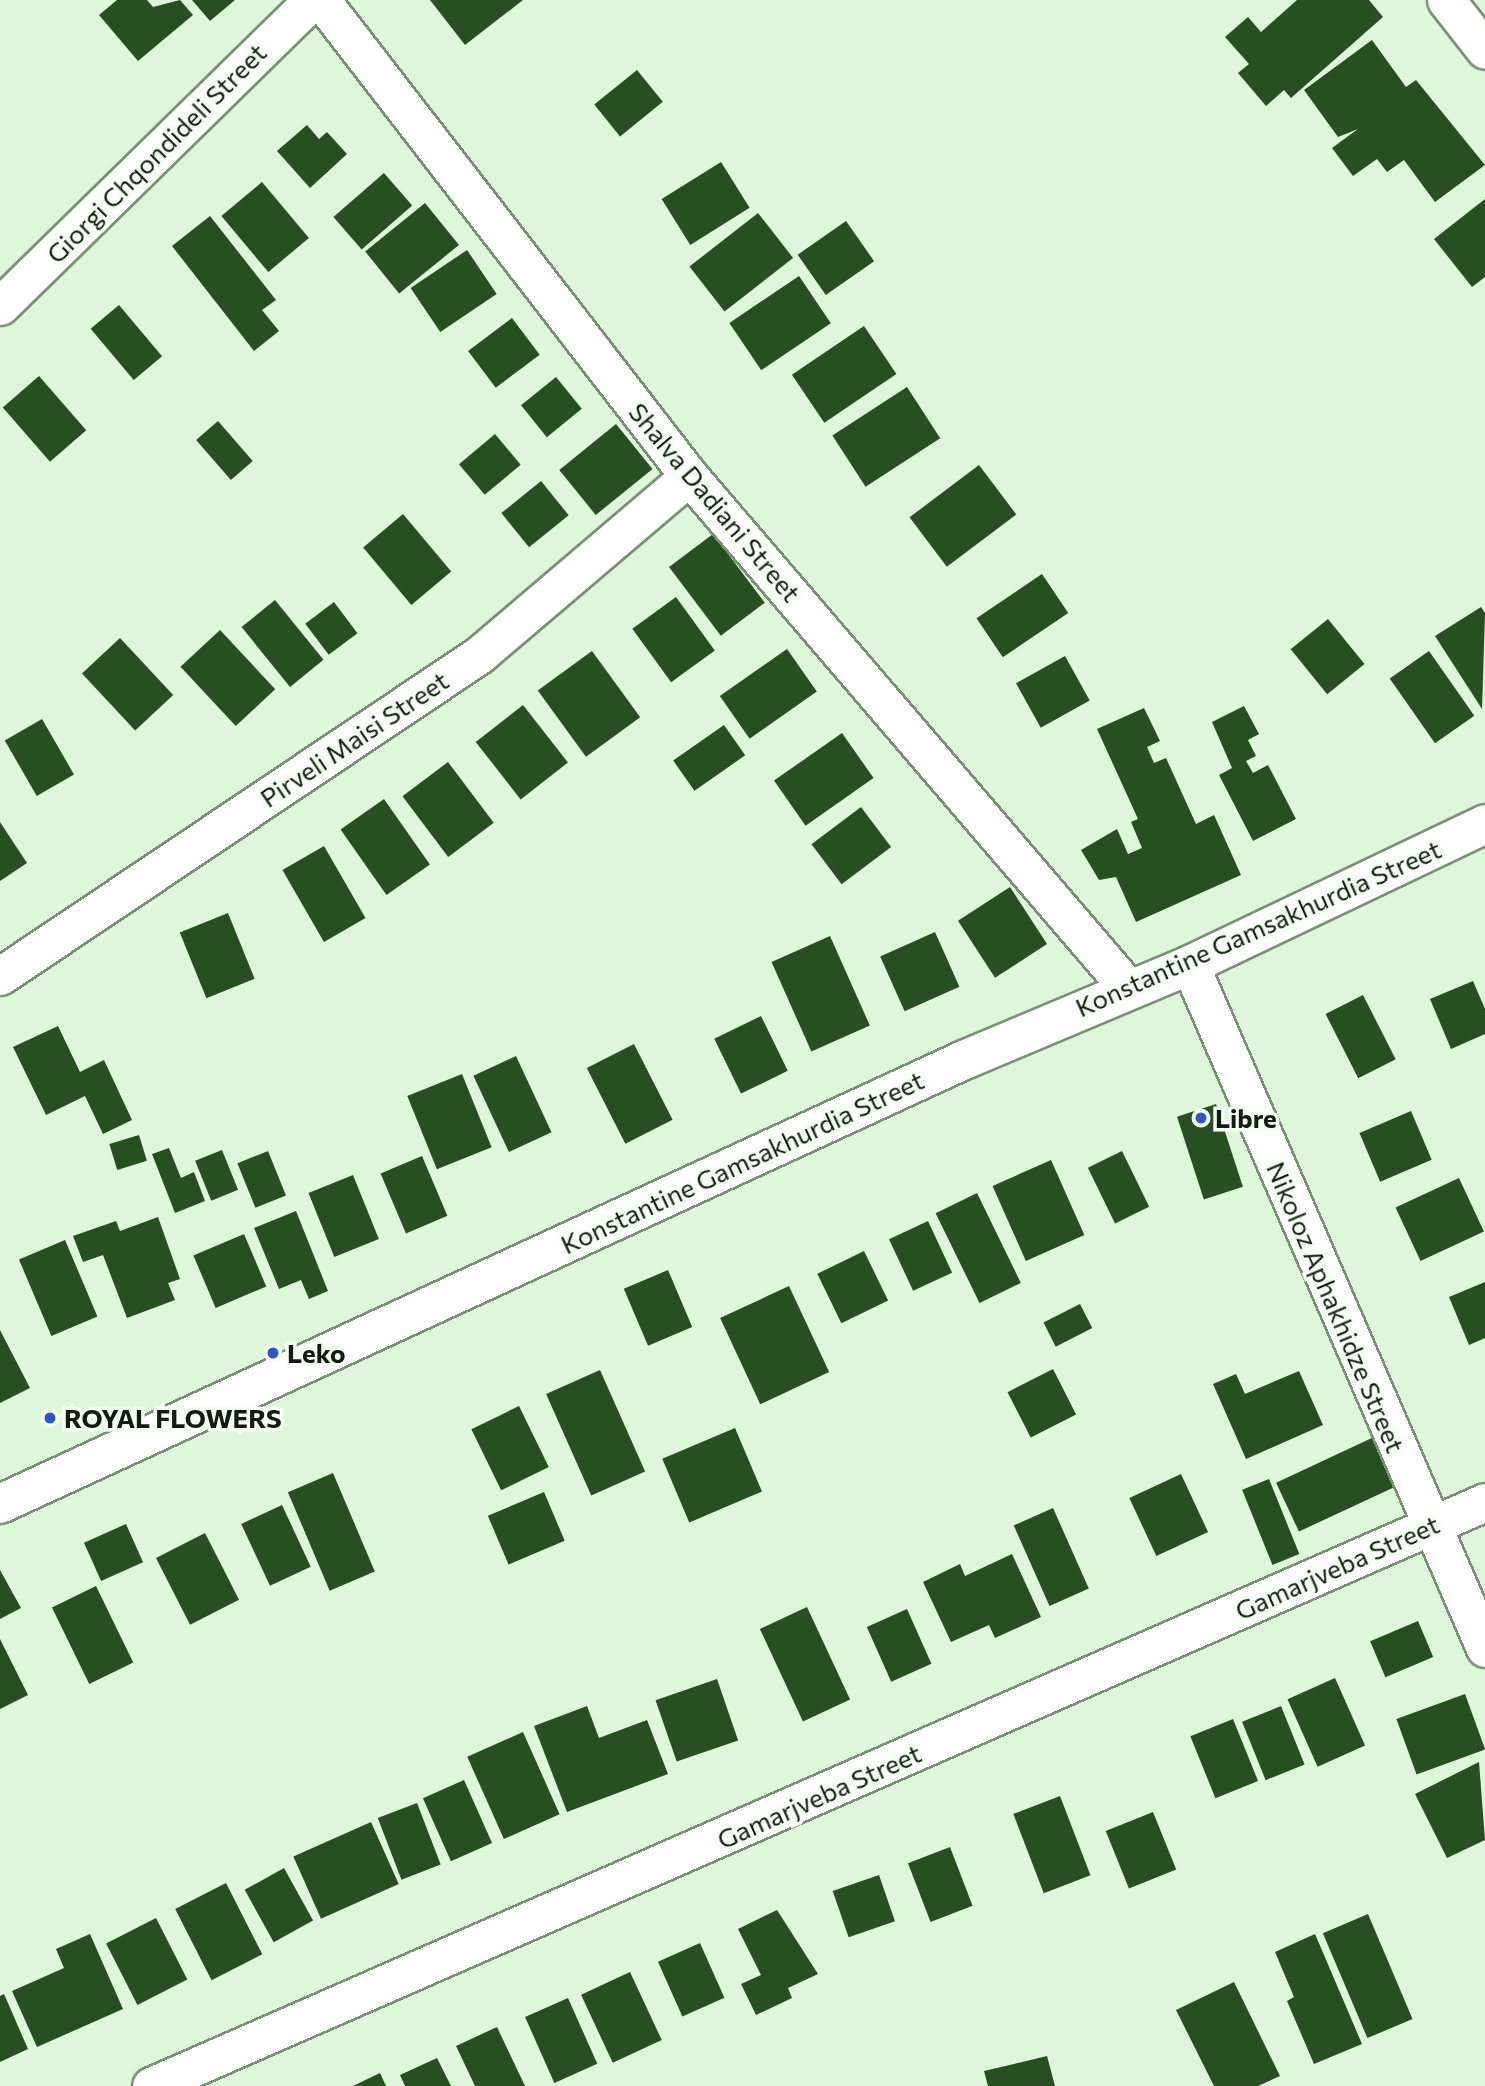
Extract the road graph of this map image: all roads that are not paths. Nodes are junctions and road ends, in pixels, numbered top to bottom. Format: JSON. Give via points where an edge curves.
{"nodes":[{"id":1,"x":312,"y":0,"type":"edge"},
{"id":2,"x":321,"y":0,"type":"edge"},
{"id":3,"x":1446,"y":0,"type":"edge"},
{"id":4,"x":1485,"y":50,"type":"edge"},
{"id":5,"x":0,"y":306,"type":"edge"},
{"id":6,"x":690,"y":476,"type":"junction"},
{"id":7,"x":1485,"y":824,"type":"edge"},
{"id":8,"x":1190,"y":965,"type":"junction"},
{"id":9,"x":0,"y":976,"type":"edge"},
{"id":10,"x":1128,"y":988,"type":"junction"},
{"id":11,"x":1485,"y":1502,"type":"edge"},
{"id":12,"x":0,"y":1504,"type":"edge"},
{"id":13,"x":1430,"y":1527,"type":"junction"},
{"id":14,"x":1485,"y":1648,"type":"edge"},
{"id":15,"x":151,"y":2086,"type":"edge"}],
"edges":[{"from":1,"to":5,"type":"street","name":"Giorgi Chqondideli Street"},
{"from":2,"to":6,"type":"street","name":"Shalva Dadiani Street"},
{"from":3,"to":4,"type":"street"},
{"from":6,"to":9,"type":"street","name":"Pirveli Maisi Street","via":[[479,655]]},
{"from":6,"to":10,"type":"street","name":"Shalva Dadiani Street"},
{"from":7,"to":8,"type":"main road","name":"Konstantine Gamsakhurdia Street"},
{"from":8,"to":10,"type":"main road","name":"Konstantine Gamsakhurdia Street"},
{"from":8,"to":13,"type":"street","name":"Nikoloz Aphakhidze Street"},
{"from":10,"to":12,"type":"main road","name":"Konstantine Gamsakhurdia Street"},
{"from":11,"to":13,"type":"street","name":"Gamarjveba Street"},
{"from":13,"to":14,"type":"street","name":"Nikoloz Aphakhidze Street"},
{"from":13,"to":15,"type":"street","name":"Gamarjveba Street"}]}
